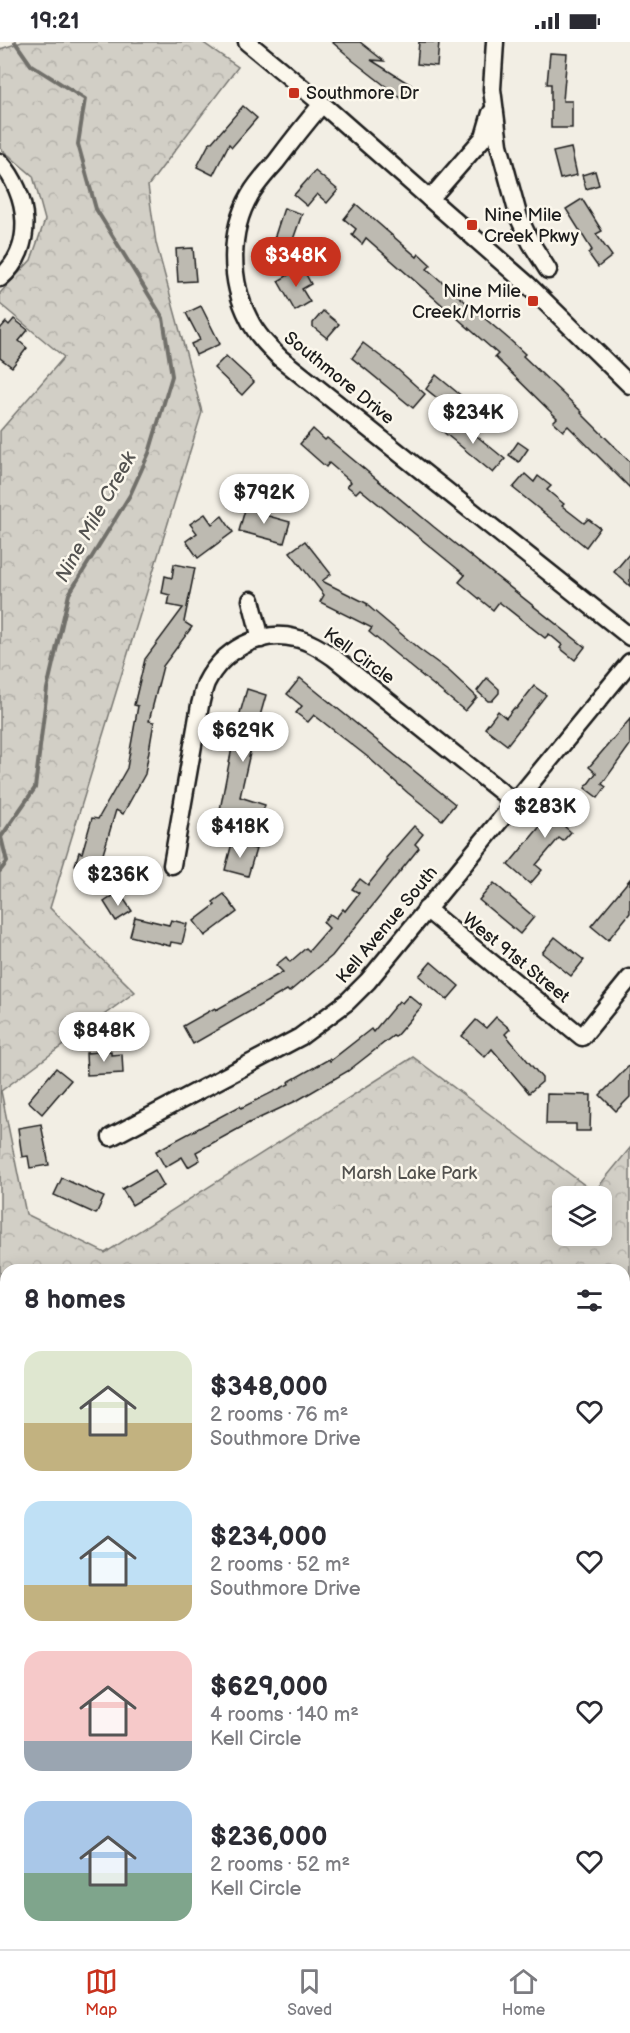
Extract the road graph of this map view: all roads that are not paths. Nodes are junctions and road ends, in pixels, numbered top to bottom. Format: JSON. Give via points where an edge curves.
{"nodes":[{"id":1,"x":247,"y":42,"type":"edge"},
{"id":2,"x":495,"y":42,"type":"edge"},
{"id":3,"x":322,"y":104,"type":"junction"},
{"id":4,"x":493,"y":107,"type":"junction"},
{"id":5,"x":0,"y":162,"type":"edge"},
{"id":6,"x":430,"y":199,"type":"junction"},
{"id":7,"x":548,"y":270,"type":"dead end"},
{"id":8,"x":0,"y":278,"type":"edge"},
{"id":9,"x":630,"y":385,"type":"edge"},
{"id":10,"x":251,"y":600,"type":"dead end"},
{"id":11,"x":630,"y":637,"type":"edge"},
{"id":12,"x":261,"y":639,"type":"junction"},
{"id":13,"x":630,"y":662,"type":"edge"},
{"id":14,"x":514,"y":802,"type":"junction"},
{"id":15,"x":172,"y":865,"type":"dead end"},
{"id":16,"x":426,"y":909,"type":"junction"},
{"id":17,"x":630,"y":978,"type":"edge"},
{"id":18,"x":111,"y":1137,"type":"dead end"}],
"edges":[{"from":1,"to":3,"type":"street"},
{"from":2,"to":4,"type":"street"},
{"from":3,"to":6,"type":"street"},
{"from":3,"to":11,"type":"street","name":"Southmore Drive","via":[[250,195],[241,219],[234,270],[249,319],[280,358]]},
{"from":4,"to":6,"type":"street","via":[[484,137]]},
{"from":4,"to":7,"type":"street","via":[[519,218]]},
{"from":5,"to":8,"type":"street","via":[[18,188],[25,227],[13,264]]},
{"from":6,"to":9,"type":"street","via":[[551,306]]},
{"from":10,"to":12,"type":"street"},
{"from":12,"to":14,"type":"street","name":"Kell Circle","via":[[294,638],[314,645]]},
{"from":12,"to":15,"type":"street","name":"Kell Circle","via":[[232,651],[206,684]]},
{"from":13,"to":14,"type":"street","name":"Kell Avenue South"},
{"from":14,"to":16,"type":"street","name":"Kell Avenue South"},
{"from":16,"to":17,"type":"street","name":"West 91st Street","via":[[582,1037]]},
{"from":16,"to":18,"type":"street","name":"Kell Avenue South","via":[[368,981],[324,1021]]}]}
